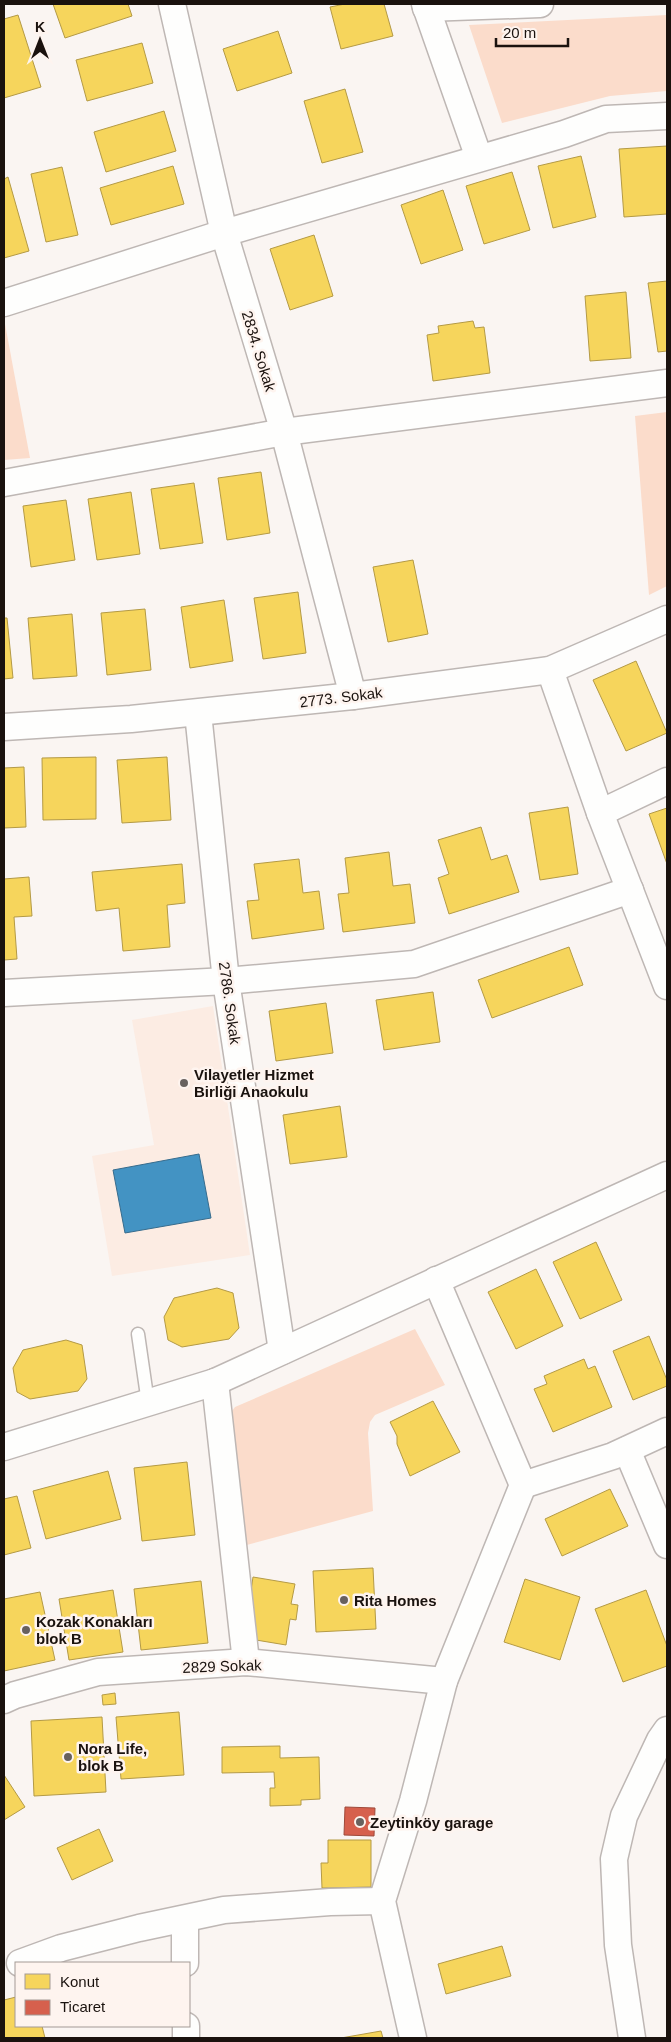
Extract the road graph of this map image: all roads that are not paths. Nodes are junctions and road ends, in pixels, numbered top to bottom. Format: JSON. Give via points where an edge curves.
{"nodes":[{"id":1,"x":172,"y":4,"type":"edge"},
{"id":2,"x":540,"y":4,"type":"edge"},
{"id":3,"x":426,"y":6,"type":"edge"},
{"id":4,"x":667,"y":116,"type":"edge"},
{"id":5,"x":479,"y":158,"type":"junction"},
{"id":6,"x":224,"y":234,"type":"junction"},
{"id":7,"x":4,"y":303,"type":"edge"},
{"id":8,"x":667,"y":383,"type":"edge"},
{"id":9,"x":284,"y":432,"type":"junction"},
{"id":10,"x":4,"y":483,"type":"edge"},
{"id":11,"x":667,"y":619,"type":"edge"},
{"id":12,"x":550,"y":670,"type":"junction"},
{"id":13,"x":353,"y":696,"type":"junction"},
{"id":14,"x":198,"y":712,"type":"junction"},
{"id":15,"x":4,"y":726,"type":"edge"},
{"id":16,"x":667,"y":781,"type":"edge"},
{"id":17,"x":600,"y":813,"type":"junction"},
{"id":18,"x":630,"y":890,"type":"junction"},
{"id":19,"x":226,"y":981,"type":"junction"},
{"id":20,"x":667,"y":986,"type":"edge"},
{"id":21,"x":4,"y":993,"type":"edge"},
{"id":22,"x":667,"y":1175,"type":"edge"},
{"id":23,"x":436,"y":1280,"type":"junction"},
{"id":24,"x":138,"y":1334,"type":"dead end"},
{"id":25,"x":282,"y":1351,"type":"junction"},
{"id":26,"x":215,"y":1382,"type":"junction"},
{"id":27,"x":148,"y":1403,"type":"junction"},
{"id":28,"x":667,"y":1432,"type":"edge"},
{"id":29,"x":4,"y":1447,"type":"edge"},
{"id":30,"x":627,"y":1450,"type":"junction"},
{"id":31,"x":523,"y":1485,"type":"junction"},
{"id":32,"x":667,"y":1545,"type":"edge"},
{"id":33,"x":246,"y":1662,"type":"junction"},
{"id":34,"x":444,"y":1681,"type":"junction"},
{"id":35,"x":4,"y":1700,"type":"edge"},
{"id":36,"x":667,"y":1730,"type":"edge"},
{"id":37,"x":382,"y":1901,"type":"junction"},
{"id":38,"x":185,"y":1919,"type":"junction"},
{"id":39,"x":23,"y":1962,"type":"edge"},
{"id":40,"x":185,"y":1962,"type":"edge"},
{"id":41,"x":414,"y":2038,"type":"edge"},
{"id":42,"x":632,"y":2038,"type":"edge"}],
"edges":[{"from":1,"to":6,"type":"street","name":"2834. Sokak"},
{"from":2,"to":3,"type":"street"},
{"from":3,"to":5,"type":"street"},
{"from":4,"to":5,"type":"street","via":[[606,119]]},
{"from":5,"to":6,"type":"street"},
{"from":6,"to":7,"type":"street"},
{"from":6,"to":9,"type":"street","name":"2834. Sokak"},
{"from":8,"to":9,"type":"street"},
{"from":9,"to":10,"type":"street"},
{"from":9,"to":13,"type":"street","name":"2834. Sokak"},
{"from":11,"to":12,"type":"street","name":"2773. Sokak"},
{"from":12,"to":13,"type":"street","name":"2773. Sokak"},
{"from":12,"to":17,"type":"street"},
{"from":13,"to":14,"type":"street","name":"2773. Sokak"},
{"from":14,"to":15,"type":"street","name":"2773. Sokak","via":[[131,720]]},
{"from":14,"to":19,"type":"street","name":"2786. Sokak"},
{"from":16,"to":17,"type":"street"},
{"from":17,"to":18,"type":"street"},
{"from":18,"to":19,"type":"street","via":[[414,964]]},
{"from":18,"to":20,"type":"street"},
{"from":19,"to":21,"type":"street"},
{"from":19,"to":25,"type":"street","name":"2786. Sokak"},
{"from":22,"to":23,"type":"street"},
{"from":23,"to":25,"type":"street"},
{"from":23,"to":31,"type":"street"},
{"from":24,"to":27,"type":"lane"},
{"from":25,"to":26,"type":"street"},
{"from":26,"to":27,"type":"street"},
{"from":26,"to":33,"type":"street"},
{"from":27,"to":29,"type":"street"},
{"from":28,"to":30,"type":"street"},
{"from":30,"to":31,"type":"street"},
{"from":30,"to":32,"type":"street"},
{"from":31,"to":34,"type":"street"},
{"from":33,"to":34,"type":"street","name":"2829 Sokak"},
{"from":33,"to":35,"type":"street","name":"2829 Sokak","via":[[98,1672]]},
{"from":34,"to":37,"type":"street","via":[[413,1801]]},
{"from":36,"to":42,"type":"street","via":[[624,1816],[614,1859],[618,1945]]},
{"from":37,"to":38,"type":"street","via":[[224,1910]]},
{"from":37,"to":41,"type":"street"},
{"from":38,"to":39,"type":"street","via":[[61,1948]]},
{"from":38,"to":40,"type":"street"}]}
